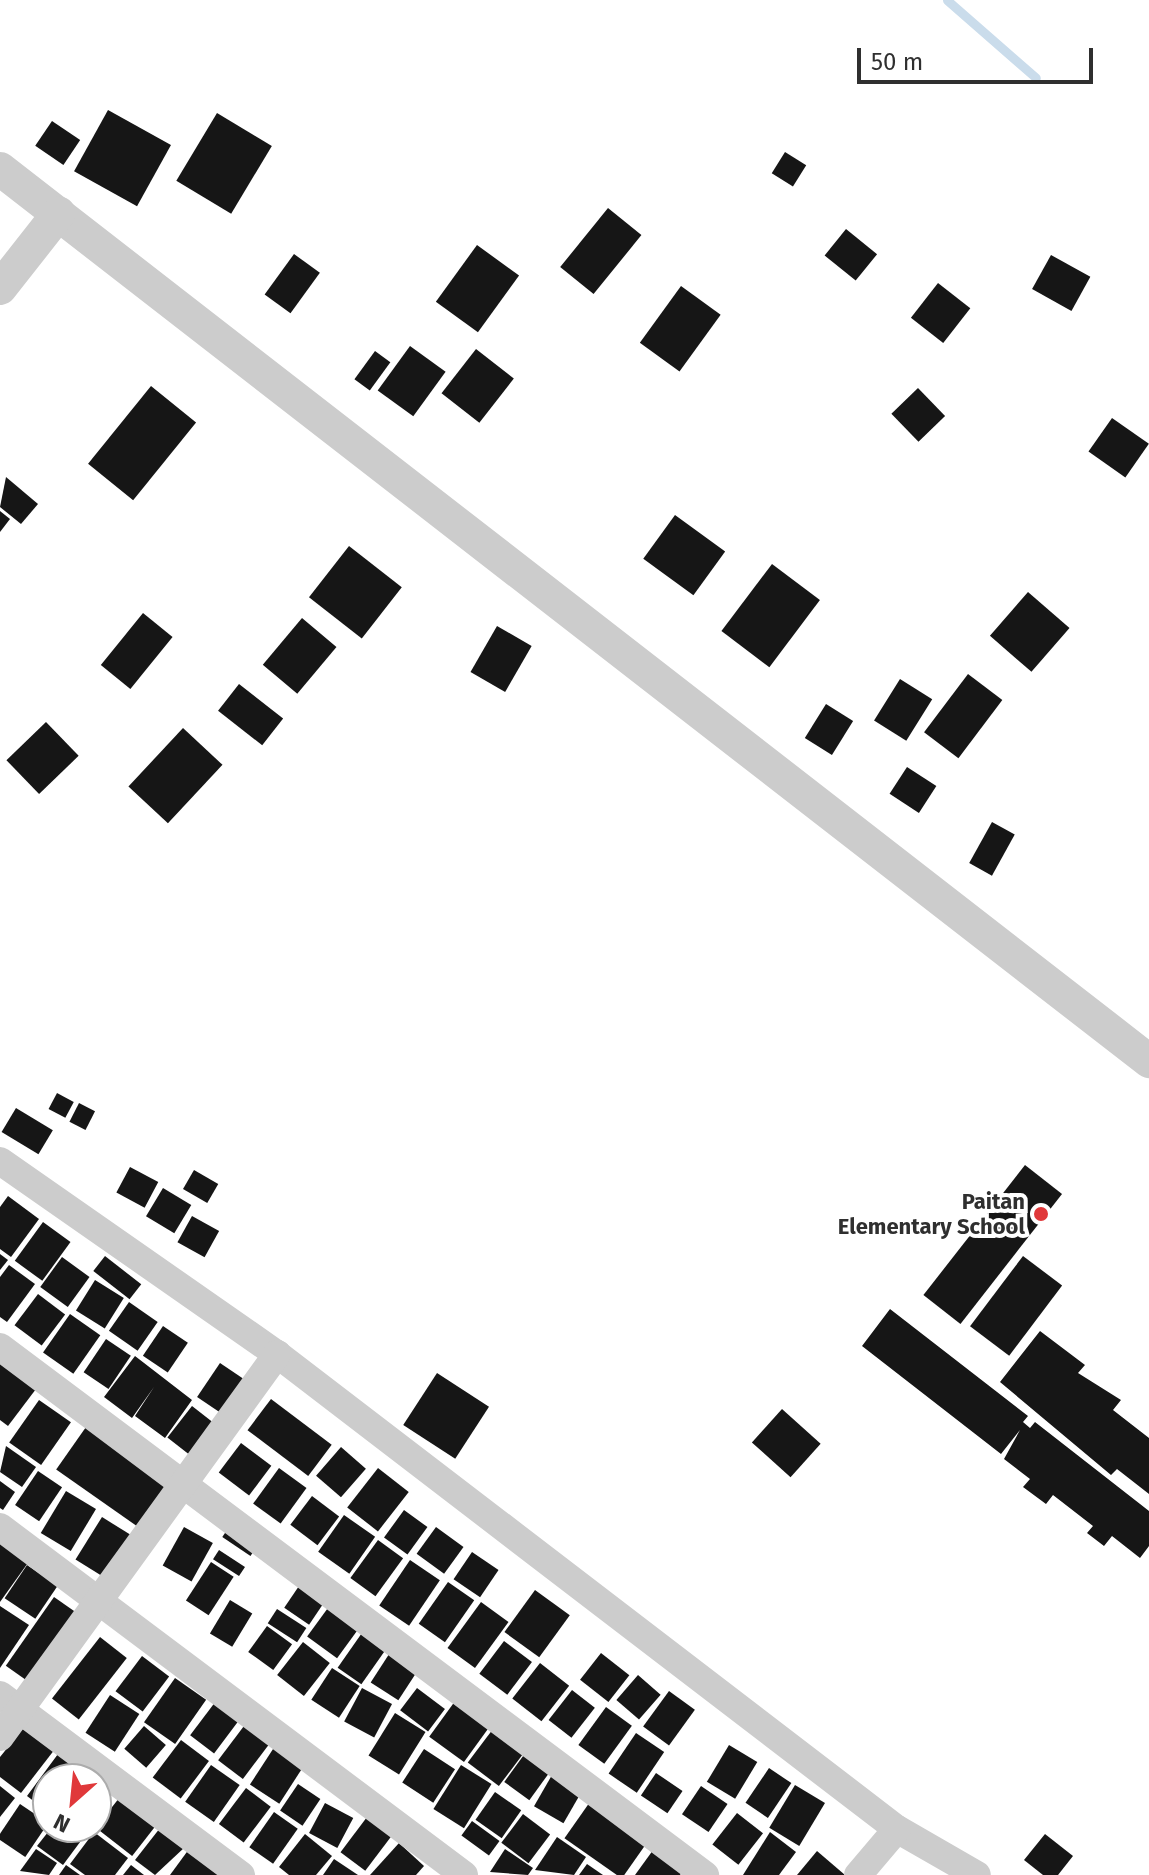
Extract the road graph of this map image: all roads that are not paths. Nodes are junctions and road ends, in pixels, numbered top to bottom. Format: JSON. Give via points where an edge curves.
{"nodes":[{"id":1,"x":0,"y":169,"type":"edge"},
{"id":2,"x":59,"y":213,"type":"junction"},
{"id":3,"x":0,"y":288,"type":"edge"},
{"id":4,"x":1149,"y":1061,"type":"edge"},
{"id":5,"x":0,"y":1161,"type":"edge"},
{"id":6,"x":0,"y":1347,"type":"edge"},
{"id":7,"x":277,"y":1354,"type":"junction"},
{"id":8,"x":183,"y":1483,"type":"junction"},
{"id":9,"x":0,"y":1527,"type":"edge"},
{"id":10,"x":97,"y":1600,"type":"junction"},
{"id":11,"x":10,"y":1702,"type":"edge"},
{"id":12,"x":0,"y":1737,"type":"edge"},
{"id":13,"x":897,"y":1829,"type":"junction"},
{"id":14,"x":241,"y":1875,"type":"edge"},
{"id":15,"x":464,"y":1875,"type":"edge"},
{"id":16,"x":705,"y":1875,"type":"edge"},
{"id":17,"x":858,"y":1875,"type":"edge"},
{"id":18,"x":977,"y":1875,"type":"edge"}],
"edges":[{"from":1,"to":2,"type":"street"},
{"from":2,"to":3,"type":"street"},
{"from":2,"to":4,"type":"street"},
{"from":5,"to":7,"type":"street"},
{"from":6,"to":8,"type":"street"},
{"from":7,"to":8,"type":"street"},
{"from":7,"to":13,"type":"street"},
{"from":8,"to":10,"type":"street"},
{"from":8,"to":16,"type":"street"},
{"from":9,"to":10,"type":"street"},
{"from":10,"to":11,"type":"street"},
{"from":10,"to":15,"type":"street"},
{"from":11,"to":12,"type":"street"},
{"from":11,"to":14,"type":"street"},
{"from":13,"to":17,"type":"street"},
{"from":13,"to":18,"type":"street"}]}
